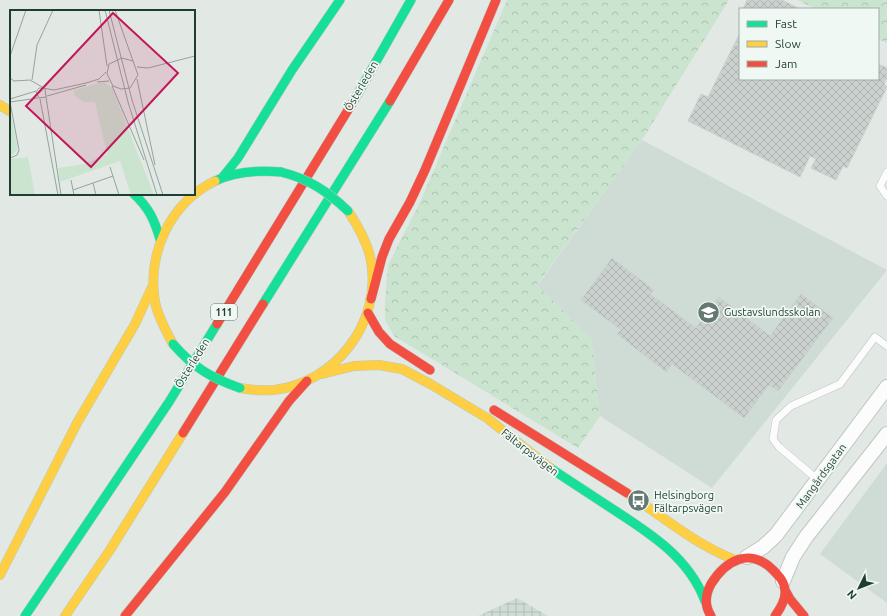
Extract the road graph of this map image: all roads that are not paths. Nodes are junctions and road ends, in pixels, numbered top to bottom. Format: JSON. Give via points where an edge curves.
{"nodes":[{"id":1,"x":340,"y":0,"type":"edge"},
{"id":2,"x":411,"y":0,"type":"edge"},
{"id":3,"x":449,"y":0,"type":"edge"},
{"id":4,"x":496,"y":0,"type":"edge"},
{"id":5,"x":0,"y":105,"type":"edge"},
{"id":6,"x":10,"y":111,"type":"edge"},
{"id":7,"x":887,"y":172,"type":"edge"},
{"id":8,"x":222,"y":178,"type":"junction"},
{"id":9,"x":196,"y":191,"type":"edge"},
{"id":10,"x":135,"y":195,"type":"edge"},
{"id":11,"x":192,"y":195,"type":"edge"},
{"id":12,"x":887,"y":196,"type":"edge"},
{"id":13,"x":160,"y":239,"type":"junction"},
{"id":14,"x":153,"y":285,"type":"junction"},
{"id":15,"x":372,"y":299,"type":"junction"},
{"id":16,"x":368,"y":313,"type":"junction"},
{"id":17,"x":887,"y":346,"type":"edge"},
{"id":18,"x":322,"y":374,"type":"junction"},
{"id":19,"x":440,"y":377,"type":"dead end"},
{"id":20,"x":307,"y":381,"type":"junction"},
{"id":21,"x":887,"y":387,"type":"edge"},
{"id":22,"x":485,"y":405,"type":"dead end"},
{"id":23,"x":887,"y":434,"type":"edge"},
{"id":24,"x":817,"y":479,"type":"junction"},
{"id":25,"x":741,"y":558,"type":"junction"},
{"id":26,"x":0,"y":575,"type":"edge"},
{"id":27,"x":784,"y":586,"type":"junction"},
{"id":28,"x":708,"y":611,"type":"edge"},
{"id":29,"x":25,"y":616,"type":"edge"},
{"id":30,"x":64,"y":616,"type":"edge"},
{"id":31,"x":125,"y":616,"type":"edge"},
{"id":32,"x":775,"y":616,"type":"edge"},
{"id":33,"x":804,"y":616,"type":"edge"}],
"edges":[{"from":1,"to":8,"type":"main road","via":[[292,70],[238,158]]},
{"from":2,"to":29,"type":"main road","name":"Österleden","number":"111","via":[[351,105],[169,402]]},
{"from":3,"to":30,"type":"main road","number":"111","via":[[359,151],[110,550]]},
{"from":4,"to":15,"type":"main road","via":[[425,170],[389,239]]},
{"from":5,"to":6,"type":"main road"},
{"from":7,"to":12,"type":"lane","via":[[880,186]]},
{"from":8,"to":9,"type":"main road"},
{"from":8,"to":15,"type":"main road","bridge":true,"via":[[241,172],[282,172],[318,185],[334,196],[348,210],[364,237],[372,268]]},
{"from":10,"to":13,"type":"main road","via":[[154,216]]},
{"from":11,"to":13,"type":"main road","via":[[170,221]]},
{"from":13,"to":14,"type":"main road","via":[[154,262]]},
{"from":14,"to":20,"type":"main road","bridge":true,"via":[[159,316],[165,330],[186,359],[202,372],[221,382],[259,390],[278,390]]},
{"from":14,"to":26,"type":"main road","via":[[135,324],[77,423]]},
{"from":15,"to":16,"type":"main road"},
{"from":16,"to":18,"type":"main road","via":[[358,337],[342,357]]},
{"from":16,"to":19,"type":"main road","via":[[379,332],[390,344]]},
{"from":17,"to":24,"type":"lane","via":[[875,337],[840,384],[791,406],[776,420],[773,439]]},
{"from":18,"to":20,"type":"main road"},
{"from":18,"to":28,"type":"main road","name":"Fältarpsvägen","via":[[354,366],[402,369],[487,418],[544,464],[648,532],[668,548],[700,587]]},
{"from":20,"to":31,"type":"main road","via":[[289,401],[225,492]]},
{"from":21,"to":24,"type":"street","name":"Mangårdsgatan"},
{"from":22,"to":25,"type":"main road","name":"Fältarpsvägen","via":[[638,501],[695,541],[722,556]]},
{"from":23,"to":27,"type":"street","via":[[806,537],[793,557]]},
{"from":24,"to":25,"type":"street","name":"Mangårdsgatan","via":[[776,535],[767,544]]},
{"from":25,"to":27,"type":"main road","name":"Fältarpsvägen","via":[[756,559],[768,566]]},
{"from":25,"to":28,"type":"main road","via":[[728,564],[717,575],[708,591]]},
{"from":27,"to":32,"type":"main road","via":[[782,606]]},
{"from":27,"to":33,"type":"main road","via":[[790,599]]}]}
